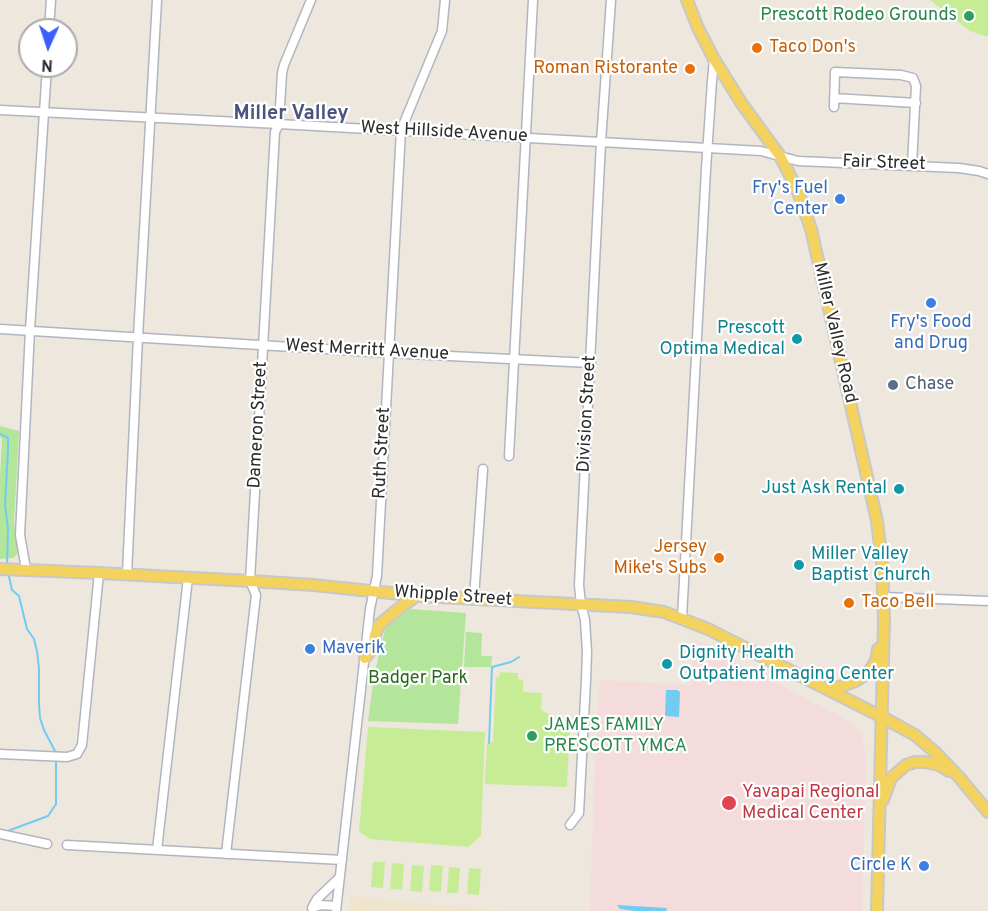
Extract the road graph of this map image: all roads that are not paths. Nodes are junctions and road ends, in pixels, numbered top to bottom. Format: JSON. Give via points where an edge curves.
{"nodes":[{"id":1,"x":51,"y":0,"type":"edge"},
{"id":2,"x":157,"y":0,"type":"edge"},
{"id":3,"x":311,"y":0,"type":"edge"},
{"id":4,"x":445,"y":0,"type":"edge"},
{"id":5,"x":533,"y":0,"type":"edge"},
{"id":6,"x":611,"y":0,"type":"edge"},
{"id":7,"x":687,"y":0,"type":"edge"},
{"id":8,"x":50,"y":18,"type":"edge"},
{"id":9,"x":714,"y":59,"type":"junction"},
{"id":10,"x":46,"y":78,"type":"edge"},
{"id":11,"x":916,"y":103,"type":"junction"},
{"id":12,"x":0,"y":110,"type":"edge"},
{"id":13,"x":44,"y":112,"type":"junction"},
{"id":14,"x":151,"y":118,"type":"junction"},
{"id":15,"x":279,"y":123,"type":"junction"},
{"id":16,"x":401,"y":130,"type":"junction"},
{"id":17,"x":525,"y":138,"type":"junction"},
{"id":18,"x":601,"y":141,"type":"junction"},
{"id":19,"x":708,"y":148,"type":"junction"},
{"id":20,"x":780,"y":156,"type":"junction"},
{"id":21,"x":912,"y":165,"type":"junction"},
{"id":22,"x":988,"y":174,"type":"edge"},
{"id":23,"x":0,"y":329,"type":"edge"},
{"id":24,"x":30,"y":330,"type":"junction"},
{"id":25,"x":138,"y":337,"type":"junction"},
{"id":26,"x":264,"y":345,"type":"junction"},
{"id":27,"x":389,"y":353,"type":"junction"},
{"id":28,"x":515,"y":358,"type":"junction"},
{"id":29,"x":591,"y":363,"type":"junction"},
{"id":30,"x":509,"y":456,"type":"dead end"},
{"id":31,"x":483,"y":469,"type":"dead end"},
{"id":32,"x":0,"y":569,"type":"edge"},
{"id":33,"x":26,"y":569,"type":"junction"},
{"id":34,"x":99,"y":573,"type":"junction"},
{"id":35,"x":127,"y":574,"type":"junction"},
{"id":36,"x":188,"y":578,"type":"junction"},
{"id":37,"x":250,"y":581,"type":"junction"},
{"id":38,"x":374,"y":591,"type":"junction"},
{"id":39,"x":416,"y":596,"type":"junction"},
{"id":40,"x":884,"y":597,"type":"junction"},
{"id":41,"x":474,"y":598,"type":"junction"},
{"id":42,"x":988,"y":602,"type":"edge"},
{"id":43,"x":581,"y":604,"type":"junction"},
{"id":44,"x":682,"y":618,"type":"junction"},
{"id":45,"x":884,"y":632,"type":"junction"},
{"id":46,"x":365,"y":658,"type":"junction"},
{"id":47,"x":830,"y":690,"type":"junction"},
{"id":48,"x":882,"y":717,"type":"junction"},
{"id":49,"x":0,"y":754,"type":"edge"},
{"id":50,"x":959,"y":777,"type":"junction"},
{"id":51,"x":880,"y":809,"type":"junction"},
{"id":52,"x":988,"y":812,"type":"edge"},
{"id":53,"x":570,"y":825,"type":"dead end"},
{"id":54,"x":0,"y":834,"type":"edge"},
{"id":55,"x":47,"y":844,"type":"dead end"},
{"id":56,"x":68,"y":845,"type":"dead end"},
{"id":57,"x":157,"y":850,"type":"junction"},
{"id":58,"x":226,"y":854,"type":"junction"},
{"id":59,"x":342,"y":860,"type":"junction"},
{"id":60,"x":339,"y":878,"type":"junction"},
{"id":61,"x":336,"y":908,"type":"edge"},
{"id":62,"x":311,"y":909,"type":"edge"},
{"id":63,"x":877,"y":911,"type":"edge"}],
"edges":[{"from":1,"to":8,"type":"street"},
{"from":2,"to":14,"type":"street"},
{"from":3,"to":15,"type":"street","name":"Dameron Street","via":[[284,64]]},
{"from":4,"to":16,"type":"street","name":"Ruth Street","via":[[442,31]]},
{"from":5,"to":17,"type":"street"},
{"from":6,"to":18,"type":"street","name":"Division Street"},
{"from":7,"to":9,"type":"main road","name":"Miller Valley Road"},
{"from":9,"to":19,"type":"street"},
{"from":9,"to":20,"type":"main road","name":"Miller Valley Road"},
{"from":10,"to":13,"type":"street"},
{"from":11,"to":11,"type":"street","via":[[913,78],[835,72],[834,103]]},
{"from":11,"to":21,"type":"street"},
{"from":12,"to":13,"type":"street","name":"West Hillside Avenue"},
{"from":13,"to":14,"type":"street","name":"West Hillside Avenue"},
{"from":13,"to":24,"type":"street"},
{"from":14,"to":15,"type":"street","name":"West Hillside Avenue"},
{"from":14,"to":25,"type":"street"},
{"from":15,"to":16,"type":"street","name":"West Hillside Avenue"},
{"from":15,"to":26,"type":"street","name":"Dameron Street","via":[[275,132]]},
{"from":16,"to":17,"type":"street","name":"West Hillside Avenue"},
{"from":16,"to":27,"type":"street","name":"Ruth Street"},
{"from":17,"to":18,"type":"street","name":"West Hillside Avenue"},
{"from":17,"to":28,"type":"street"},
{"from":18,"to":19,"type":"street","name":"West Hillside Avenue"},
{"from":18,"to":29,"type":"street","name":"Division Street"},
{"from":19,"to":20,"type":"street","name":"West Hillside Avenue"},
{"from":19,"to":44,"type":"street"},
{"from":20,"to":21,"type":"street","name":"Fair Street","via":[[798,161]]},
{"from":20,"to":40,"type":"main road","name":"Miller Valley Road","via":[[811,229],[877,521]]},
{"from":21,"to":22,"type":"street","name":"Fair Street"},
{"from":23,"to":24,"type":"street","name":"West Merritt Avenue"},
{"from":24,"to":25,"type":"street","name":"West Merritt Avenue"},
{"from":24,"to":33,"type":"street","via":[[20,535]]},
{"from":25,"to":26,"type":"street","name":"West Merritt Avenue"},
{"from":25,"to":35,"type":"street"},
{"from":26,"to":27,"type":"street","name":"West Merritt Avenue"},
{"from":26,"to":37,"type":"street","name":"Dameron Street"},
{"from":27,"to":28,"type":"street","name":"West Merritt Avenue"},
{"from":27,"to":38,"type":"street","name":"Ruth Street"},
{"from":28,"to":29,"type":"street","name":"West Merritt Avenue"},
{"from":28,"to":30,"type":"street"},
{"from":29,"to":43,"type":"street","name":"Division Street"},
{"from":31,"to":41,"type":"street"},
{"from":32,"to":33,"type":"main road","name":"Whipple Street"},
{"from":33,"to":34,"type":"main road","name":"Whipple Street"},
{"from":34,"to":35,"type":"main road","name":"Whipple Street"},
{"from":34,"to":49,"type":"street","via":[[82,745],[77,754],[67,757]]},
{"from":35,"to":36,"type":"main road","name":"Whipple Street"},
{"from":36,"to":37,"type":"main road","name":"Whipple Street"},
{"from":36,"to":57,"type":"street"},
{"from":37,"to":38,"type":"main road","name":"Whipple Street"},
{"from":37,"to":58,"type":"street","name":"Dameron Street","via":[[256,595]]},
{"from":38,"to":39,"type":"main road","name":"Whipple Street"},
{"from":38,"to":46,"type":"street","name":"Ruth Street"},
{"from":39,"to":41,"type":"main road","name":"Whipple Street"},
{"from":39,"to":46,"type":"main road","via":[[379,625],[373,648]]},
{"from":40,"to":42,"type":"street"},
{"from":40,"to":45,"type":"main road","name":"Miller Valley Road"},
{"from":41,"to":43,"type":"main road","name":"Whipple Street"},
{"from":43,"to":44,"type":"main road","name":"Whipple Street","via":[[631,607]]},
{"from":43,"to":53,"type":"street","name":"Division Street","via":[[587,652],[586,690],[579,813]]},
{"from":44,"to":47,"type":"main road","name":"Whipple Street"},
{"from":45,"to":47,"type":"main road","via":[[876,661],[868,673]]},
{"from":45,"to":48,"type":"main road","name":"Miller Valley Road"},
{"from":46,"to":59,"type":"street","name":"Ruth Street"},
{"from":47,"to":48,"type":"main road","name":"Whipple Street"},
{"from":48,"to":50,"type":"main road","name":"Whipple Street","via":[[915,735]]},
{"from":48,"to":51,"type":"main road","name":"Miller Valley Road"},
{"from":50,"to":51,"type":"main road","via":[[926,762],[906,765],[891,777]]},
{"from":50,"to":52,"type":"main road","name":"Whipple Street"},
{"from":51,"to":63,"type":"main road","name":"Miller Valley Road"},
{"from":54,"to":55,"type":"street"},
{"from":56,"to":57,"type":"street"},
{"from":57,"to":58,"type":"street"},
{"from":58,"to":59,"type":"street"},
{"from":59,"to":60,"type":"street","name":"Ruth Street"},
{"from":60,"to":61,"type":"street","name":"Ruth Street"},
{"from":60,"to":62,"type":"street"},
{"from":61,"to":62,"type":"street","via":[[321,905]]}]}
